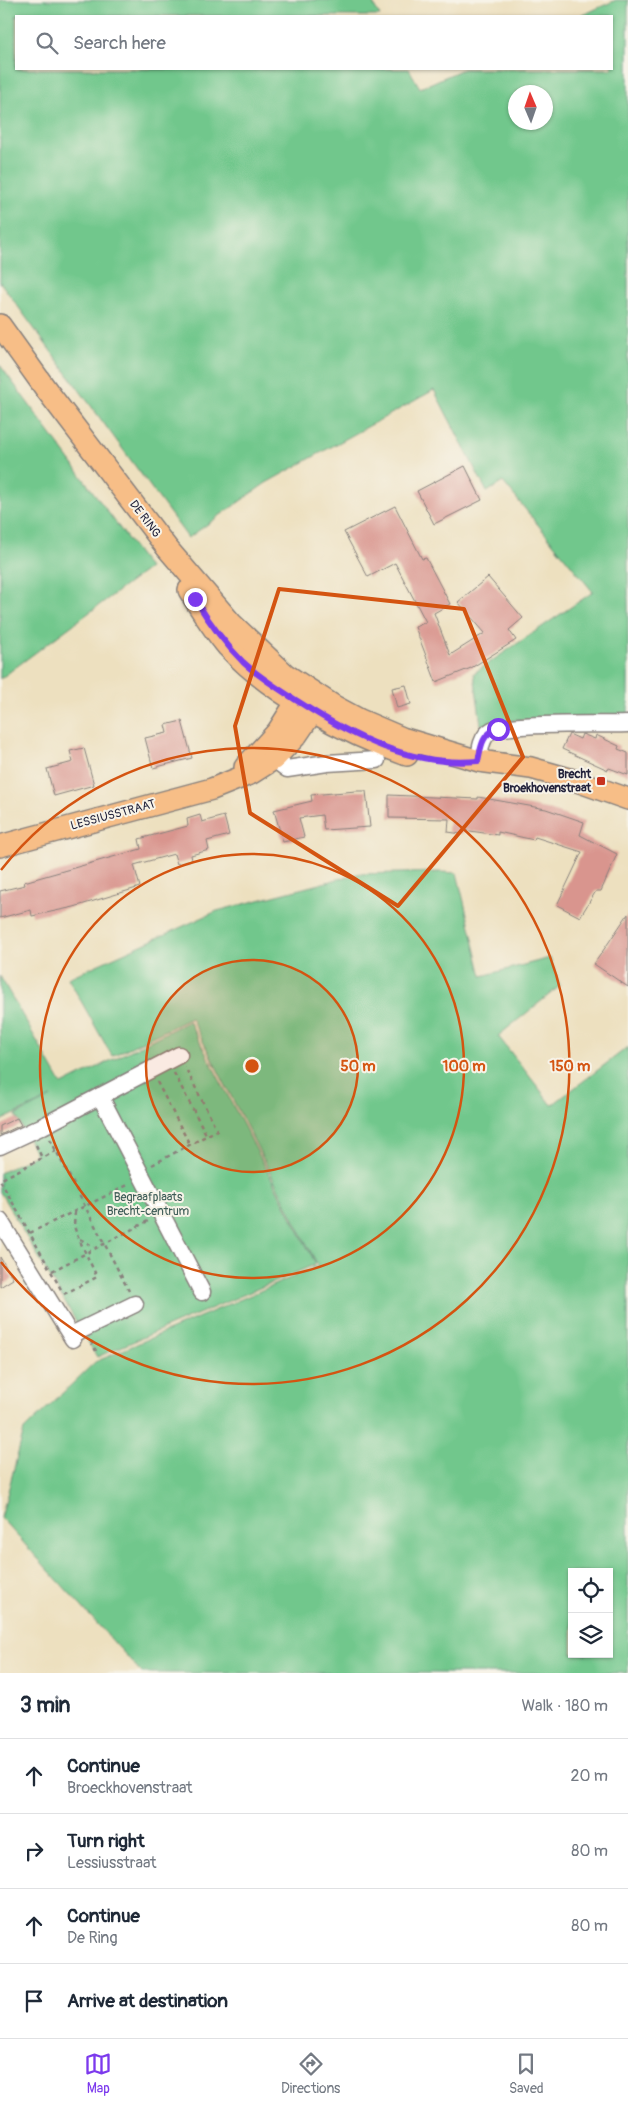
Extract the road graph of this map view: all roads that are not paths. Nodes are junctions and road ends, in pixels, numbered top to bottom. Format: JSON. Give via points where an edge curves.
{"nodes":[{"id":1,"x":0,"y":325,"type":"edge"},
{"id":2,"x":167,"y":548,"type":"junction"},
{"id":3,"x":308,"y":702,"type":"junction"},
{"id":4,"x":628,"y":724,"type":"edge"},
{"id":5,"x":274,"y":759,"type":"junction"},
{"id":6,"x":376,"y":760,"type":"dead end"},
{"id":7,"x":478,"y":761,"type":"junction"},
{"id":8,"x":225,"y":783,"type":"junction"},
{"id":9,"x":628,"y":799,"type":"edge"},
{"id":10,"x":0,"y":846,"type":"edge"},
{"id":11,"x":173,"y":1058,"type":"road end"},
{"id":12,"x":100,"y":1096,"type":"junction"},
{"id":13,"x":0,"y":1146,"type":"edge"},
{"id":14,"x":0,"y":1221,"type":"edge"},
{"id":15,"x":202,"y":1292,"type":"dead end"},
{"id":16,"x":135,"y":1304,"type":"road end"}],
"edges":[{"from":1,"to":2,"type":"main road","name":"DE RING"},
{"from":2,"to":3,"type":"main road","name":"DE RING","via":[[248,640],[286,674]]},
{"from":2,"to":3,"type":"main road","via":[[212,625],[243,662],[262,679]]},
{"from":3,"to":5,"type":"main road","name":"LESSIUSSTRAAT","via":[[296,736]]},
{"from":3,"to":7,"type":"main road","via":[[374,744],[441,762]]},
{"from":3,"to":8,"type":"main road","name":"LESSIUSSTRAAT","via":[[251,762]]},
{"from":4,"to":7,"type":"street","via":[[498,729],[486,736]]},
{"from":5,"to":6,"type":"street","via":[[287,769]]},
{"from":5,"to":8,"type":"main road","name":"LESSIUSSTRAAT"},
{"from":7,"to":9,"type":"main road","via":[[531,768],[577,780]]},
{"from":8,"to":10,"type":"main road","name":"LESSIUSSTRAAT"},
{"from":11,"to":12,"type":"street"},
{"from":12,"to":13,"type":"street"},
{"from":12,"to":15,"type":"street"},
{"from":14,"to":16,"type":"street","via":[[72,1337]]}]}
